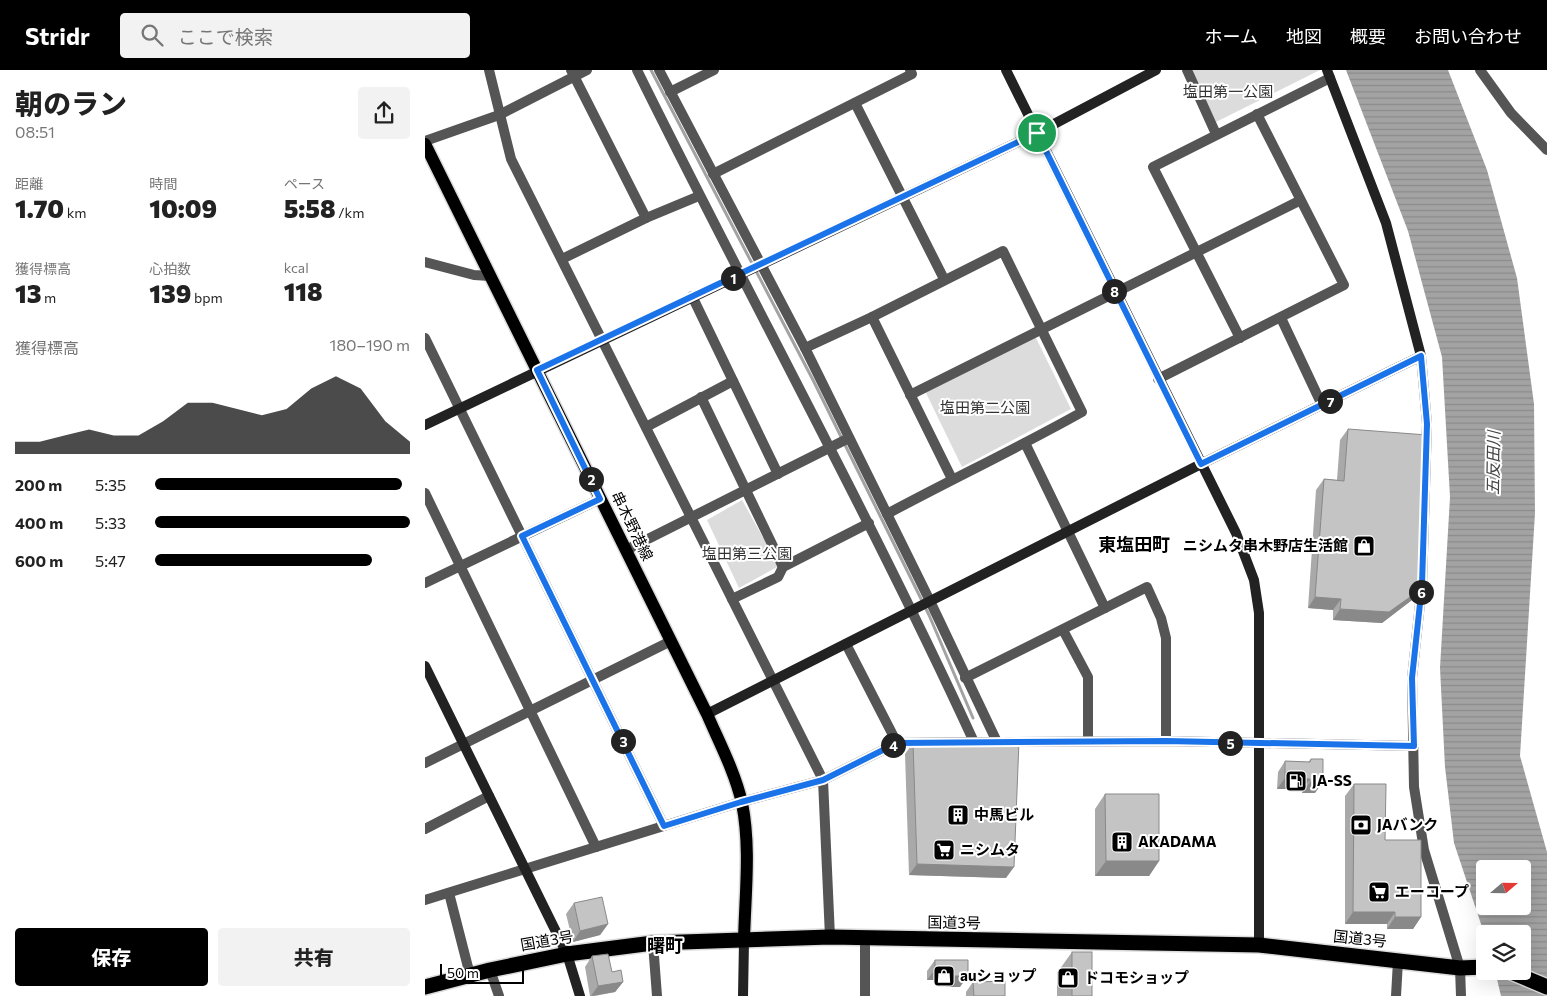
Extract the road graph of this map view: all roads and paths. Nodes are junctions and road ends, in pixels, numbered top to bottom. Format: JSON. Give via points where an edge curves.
{"nodes":[{"id":1,"x":489,"y":70,"type":"edge"},
{"id":2,"x":587,"y":70,"type":"edge"},
{"id":3,"x":637,"y":70,"type":"edge"},
{"id":4,"x":659,"y":70,"type":"edge"},
{"id":5,"x":714,"y":70,"type":"edge"},
{"id":6,"x":910,"y":70,"type":"edge"},
{"id":7,"x":1006,"y":70,"type":"edge"},
{"id":8,"x":1156,"y":70,"type":"edge"},
{"id":9,"x":1187,"y":70,"type":"edge"},
{"id":10,"x":1479,"y":70,"type":"edge"},
{"id":11,"x":572,"y":74,"type":"edge"},
{"id":12,"x":1329,"y":74,"type":"edge"},
{"id":13,"x":670,"y":92,"type":"junction"},
{"id":14,"x":855,"y":103,"type":"junction"},
{"id":15,"x":1257,"y":114,"type":"junction"},
{"id":16,"x":499,"y":115,"type":"junction"},
{"id":17,"x":1037,"y":133,"type":"junction"},
{"id":18,"x":1216,"y":134,"type":"junction"},
{"id":19,"x":425,"y":142,"type":"edge"},
{"id":20,"x":1547,"y":150,"type":"edge"},
{"id":21,"x":713,"y":174,"type":"junction"},
{"id":22,"x":699,"y":196,"type":"junction"},
{"id":23,"x":902,"y":198,"type":"junction"},
{"id":24,"x":1299,"y":201,"type":"junction"},
{"id":25,"x":646,"y":218,"type":"junction"},
{"id":26,"x":1195,"y":252,"type":"junction"},
{"id":27,"x":562,"y":259,"type":"junction"},
{"id":28,"x":425,"y":262,"type":"edge"},
{"id":29,"x":759,"y":265,"type":"junction"},
{"id":30,"x":739,"y":275,"type":"junction"},
{"id":31,"x":490,"y":276,"type":"junction"},
{"id":32,"x":944,"y":279,"type":"junction"},
{"id":33,"x":1114,"y":292,"type":"junction"},
{"id":34,"x":692,"y":296,"type":"junction"},
{"id":35,"x":872,"y":318,"type":"junction"},
{"id":36,"x":1281,"y":318,"type":"junction"},
{"id":37,"x":1042,"y":328,"type":"junction"},
{"id":38,"x":425,"y":338,"type":"edge"},
{"id":39,"x":1240,"y":338,"type":"junction"},
{"id":40,"x":603,"y":341,"type":"junction"},
{"id":41,"x":805,"y":348,"type":"junction"},
{"id":42,"x":1421,"y":356,"type":"junction"},
{"id":43,"x":537,"y":370,"type":"junction"},
{"id":44,"x":1158,"y":379,"type":"junction"},
{"id":45,"x":733,"y":380,"type":"junction"},
{"id":46,"x":910,"y":395,"type":"junction"},
{"id":47,"x":701,"y":397,"type":"junction"},
{"id":48,"x":1322,"y":405,"type":"junction"},
{"id":49,"x":460,"y":407,"type":"junction"},
{"id":50,"x":425,"y":425,"type":"edge"},
{"id":51,"x":646,"y":427,"type":"junction"},
{"id":52,"x":849,"y":438,"type":"junction"},
{"id":53,"x":1025,"y":443,"type":"junction"},
{"id":54,"x":831,"y":446,"type":"junction"},
{"id":55,"x":1201,"y":464,"type":"junction"},
{"id":56,"x":778,"y":474,"type":"junction"},
{"id":57,"x":952,"y":478,"type":"junction"},
{"id":58,"x":746,"y":490,"type":"junction"},
{"id":59,"x":425,"y":494,"type":"edge"},
{"id":60,"x":600,"y":499,"type":"junction"},
{"id":61,"x":887,"y":514,"type":"junction"},
{"id":62,"x":691,"y":517,"type":"junction"},
{"id":63,"x":869,"y":523,"type":"junction"},
{"id":64,"x":1068,"y":531,"type":"junction"},
{"id":65,"x":522,"y":536,"type":"junction"},
{"id":66,"x":625,"y":550,"type":"junction"},
{"id":67,"x":460,"y":565,"type":"junction"},
{"id":68,"x":783,"y":567,"type":"junction"},
{"id":69,"x":425,"y":583,"type":"edge"},
{"id":70,"x":732,"y":599,"type":"junction"},
{"id":71,"x":930,"y":601,"type":"junction"},
{"id":72,"x":1105,"y":608,"type":"junction"},
{"id":73,"x":913,"y":610,"type":"junction"},
{"id":74,"x":1063,"y":630,"type":"junction"},
{"id":75,"x":671,"y":642,"type":"junction"},
{"id":76,"x":846,"y":644,"type":"junction"},
{"id":77,"x":425,"y":666,"type":"edge"},
{"id":78,"x":965,"y":678,"type":"junction"},
{"id":79,"x":593,"y":680,"type":"junction"},
{"id":80,"x":773,"y":680,"type":"junction"},
{"id":81,"x":530,"y":711,"type":"junction"},
{"id":82,"x":707,"y":714,"type":"junction"},
{"id":83,"x":1088,"y":741,"type":"junction"},
{"id":84,"x":1166,"y":741,"type":"junction"},
{"id":85,"x":974,"y":742,"type":"junction"},
{"id":86,"x":997,"y":742,"type":"junction"},
{"id":87,"x":897,"y":743,"type":"junction"},
{"id":88,"x":463,"y":744,"type":"junction"},
{"id":89,"x":1257,"y":744,"type":"junction"},
{"id":90,"x":1414,"y":746,"type":"junction"},
{"id":91,"x":425,"y":763,"type":"edge"},
{"id":92,"x":823,"y":780,"type":"junction"},
{"id":93,"x":489,"y":796,"type":"junction"},
{"id":94,"x":741,"y":802,"type":"junction"},
{"id":95,"x":664,"y":826,"type":"junction"},
{"id":96,"x":425,"y":829,"type":"edge"},
{"id":97,"x":596,"y":847,"type":"junction"},
{"id":98,"x":525,"y":869,"type":"junction"},
{"id":99,"x":449,"y":892,"type":"junction"},
{"id":100,"x":425,"y":900,"type":"edge"},
{"id":101,"x":831,"y":937,"type":"junction"},
{"id":102,"x":865,"y":939,"type":"junction"},
{"id":103,"x":744,"y":941,"type":"junction"},
{"id":104,"x":653,"y":943,"type":"junction"},
{"id":105,"x":1259,"y":945,"type":"junction"},
{"id":106,"x":567,"y":954,"type":"junction"},
{"id":107,"x":1398,"y":961,"type":"junction"},
{"id":108,"x":1476,"y":967,"type":"edge"},
{"id":109,"x":1460,"y":968,"type":"junction"},
{"id":110,"x":490,"y":970,"type":"junction"},
{"id":111,"x":470,"y":975,"type":"junction"},
{"id":112,"x":1530,"y":980,"type":"edge"},
{"id":113,"x":425,"y":987,"type":"edge"},
{"id":114,"x":1547,"y":987,"type":"edge"},
{"id":115,"x":499,"y":996,"type":"edge"},
{"id":116,"x":580,"y":996,"type":"edge"},
{"id":117,"x":657,"y":996,"type":"edge"},
{"id":118,"x":743,"y":996,"type":"edge"},
{"id":119,"x":865,"y":996,"type":"edge"},
{"id":120,"x":1396,"y":996,"type":"edge"},
{"id":121,"x":1461,"y":996,"type":"edge"}],
"edges":[{"from":1,"to":16,"type":"street"},
{"from":2,"to":11,"type":"street"},
{"from":3,"to":22,"type":"street"},
{"from":4,"to":13,"type":"street"},
{"from":5,"to":13,"type":"street"},
{"from":6,"to":14,"type":"street","via":[[912,74]]},
{"from":7,"to":17,"type":"street"},
{"from":8,"to":17,"type":"street"},
{"from":9,"to":18,"type":"street"},
{"from":10,"to":20,"type":"street","via":[[1511,113]]},
{"from":11,"to":16,"type":"street"},
{"from":11,"to":25,"type":"street"},
{"from":12,"to":15,"type":"street"},
{"from":12,"to":42,"type":"street","via":[[1386,223]]},
{"from":13,"to":21,"type":"street"},
{"from":14,"to":21,"type":"street"},
{"from":14,"to":23,"type":"street"},
{"from":15,"to":18,"type":"street"},
{"from":15,"to":24,"type":"street"},
{"from":16,"to":19,"type":"street"},
{"from":16,"to":27,"type":"street","via":[[511,159]]},
{"from":17,"to":23,"type":"street"},
{"from":17,"to":33,"type":"street"},
{"from":18,"to":26,"type":"street","via":[[1153,167]]},
{"from":19,"to":31,"type":"main road","name":"串木野港線"},
{"from":21,"to":29,"type":"street"},
{"from":22,"to":25,"type":"street"},
{"from":22,"to":30,"type":"street"},
{"from":23,"to":29,"type":"street"},
{"from":23,"to":32,"type":"street"},
{"from":24,"to":26,"type":"street"},
{"from":24,"to":36,"type":"street","via":[[1344,285]]},
{"from":25,"to":27,"type":"street"},
{"from":26,"to":33,"type":"street"},
{"from":26,"to":39,"type":"street"},
{"from":27,"to":40,"type":"street"},
{"from":28,"to":31,"type":"street"},
{"from":29,"to":30,"type":"street"},
{"from":29,"to":41,"type":"street"},
{"from":30,"to":34,"type":"street"},
{"from":30,"to":54,"type":"street"},
{"from":31,"to":43,"type":"main road","name":"串木野港線"},
{"from":32,"to":35,"type":"street"},
{"from":32,"to":37,"type":"street","via":[[1003,251]]},
{"from":33,"to":37,"type":"street"},
{"from":33,"to":44,"type":"street"},
{"from":34,"to":40,"type":"street"},
{"from":34,"to":45,"type":"street"},
{"from":35,"to":41,"type":"street"},
{"from":35,"to":46,"type":"street"},
{"from":36,"to":39,"type":"street"},
{"from":36,"to":48,"type":"street"},
{"from":37,"to":46,"type":"street"},
{"from":37,"to":53,"type":"street","via":[[1082,412]]},
{"from":38,"to":49,"type":"street"},
{"from":39,"to":44,"type":"street"},
{"from":40,"to":43,"type":"street"},
{"from":40,"to":51,"type":"street"},
{"from":41,"to":52,"type":"street"},
{"from":42,"to":48,"type":"street"},
{"from":42,"to":90,"type":"street","via":[[1427,424],[1422,585],[1412,678]]},
{"from":43,"to":49,"type":"street"},
{"from":43,"to":60,"type":"main road","name":"串木野港線"},
{"from":44,"to":55,"type":"street"},
{"from":45,"to":47,"type":"street"},
{"from":45,"to":56,"type":"street"},
{"from":46,"to":57,"type":"street"},
{"from":47,"to":51,"type":"street"},
{"from":47,"to":58,"type":"street"},
{"from":48,"to":55,"type":"street"},
{"from":49,"to":50,"type":"street"},
{"from":49,"to":65,"type":"street"},
{"from":51,"to":62,"type":"street"},
{"from":52,"to":54,"type":"street"},
{"from":52,"to":61,"type":"street"},
{"from":53,"to":57,"type":"street"},
{"from":53,"to":64,"type":"street"},
{"from":54,"to":56,"type":"street"},
{"from":54,"to":63,"type":"street"},
{"from":55,"to":64,"type":"street"},
{"from":55,"to":89,"type":"street","via":[[1236,534],[1254,580],[1259,613]]},
{"from":56,"to":58,"type":"street"},
{"from":57,"to":61,"type":"street"},
{"from":58,"to":62,"type":"street"},
{"from":58,"to":68,"type":"street"},
{"from":59,"to":67,"type":"street"},
{"from":60,"to":65,"type":"street"},
{"from":60,"to":66,"type":"main road","name":"串木野港線"},
{"from":61,"to":71,"type":"street"},
{"from":62,"to":66,"type":"street"},
{"from":62,"to":70,"type":"street"},
{"from":63,"to":68,"type":"street"},
{"from":63,"to":73,"type":"street"},
{"from":64,"to":71,"type":"street"},
{"from":64,"to":72,"type":"street"},
{"from":65,"to":67,"type":"street"},
{"from":65,"to":79,"type":"street"},
{"from":66,"to":75,"type":"main road","name":"串木野港線"},
{"from":67,"to":69,"type":"street"},
{"from":67,"to":81,"type":"street"},
{"from":68,"to":70,"type":"street","via":[[778,577]]},
{"from":70,"to":80,"type":"street"},
{"from":71,"to":73,"type":"street"},
{"from":71,"to":78,"type":"street"},
{"from":72,"to":74,"type":"street"},
{"from":72,"to":84,"type":"street","via":[[1147,587],[1166,638]]},
{"from":73,"to":76,"type":"street"},
{"from":73,"to":85,"type":"street"},
{"from":74,"to":78,"type":"street"},
{"from":74,"to":83,"type":"street","via":[[1088,677]]},
{"from":75,"to":79,"type":"street"},
{"from":75,"to":82,"type":"main road","name":"串木野港線"},
{"from":76,"to":80,"type":"street"},
{"from":76,"to":87,"type":"street"},
{"from":77,"to":88,"type":"street"},
{"from":78,"to":86,"type":"street"},
{"from":79,"to":81,"type":"street"},
{"from":79,"to":95,"type":"street"},
{"from":80,"to":82,"type":"street"},
{"from":80,"to":92,"type":"street"},
{"from":81,"to":88,"type":"street"},
{"from":81,"to":97,"type":"street"},
{"from":82,"to":94,"type":"main road","name":"串木野港線"},
{"from":83,"to":84,"type":"street"},
{"from":83,"to":86,"type":"street"},
{"from":84,"to":89,"type":"street"},
{"from":85,"to":86,"type":"street"},
{"from":85,"to":87,"type":"street"},
{"from":87,"to":92,"type":"street"},
{"from":88,"to":91,"type":"street"},
{"from":88,"to":93,"type":"street"},
{"from":89,"to":90,"type":"street"},
{"from":89,"to":105,"type":"street"},
{"from":90,"to":109,"type":"street","via":[[1414,787],[1425,850]]},
{"from":92,"to":94,"type":"street"},
{"from":92,"to":101,"type":"street"},
{"from":93,"to":96,"type":"street"},
{"from":93,"to":98,"type":"street"},
{"from":94,"to":95,"type":"street"},
{"from":94,"to":103,"type":"main road","name":"串木野港線","via":[[746,868]]},
{"from":95,"to":97,"type":"street"},
{"from":97,"to":98,"type":"street"},
{"from":98,"to":99,"type":"street"},
{"from":98,"to":106,"type":"street"},
{"from":99,"to":100,"type":"street"},
{"from":99,"to":111,"type":"street"},
{"from":101,"to":102,"type":"highway","name":"国道3号"},
{"from":101,"to":103,"type":"highway","name":"国道3号"},
{"from":102,"to":105,"type":"highway","name":"国道3号"},
{"from":102,"to":119,"type":"street"},
{"from":103,"to":104,"type":"highway","name":"国道3号"},
{"from":103,"to":118,"type":"street"},
{"from":104,"to":106,"type":"highway","name":"国道3号"},
{"from":104,"to":117,"type":"street"},
{"from":105,"to":107,"type":"highway","name":"国道3号"},
{"from":106,"to":110,"type":"highway","name":"国道3号"},
{"from":106,"to":116,"type":"street"},
{"from":107,"to":109,"type":"highway","name":"国道3号"},
{"from":107,"to":120,"type":"street"},
{"from":108,"to":109,"type":"highway","name":"国道3号"},
{"from":109,"to":121,"type":"street"},
{"from":110,"to":111,"type":"highway","name":"国道3号"},
{"from":110,"to":115,"type":"street"},
{"from":111,"to":113,"type":"highway","name":"国道3号"},
{"from":112,"to":114,"type":"highway"}]}
